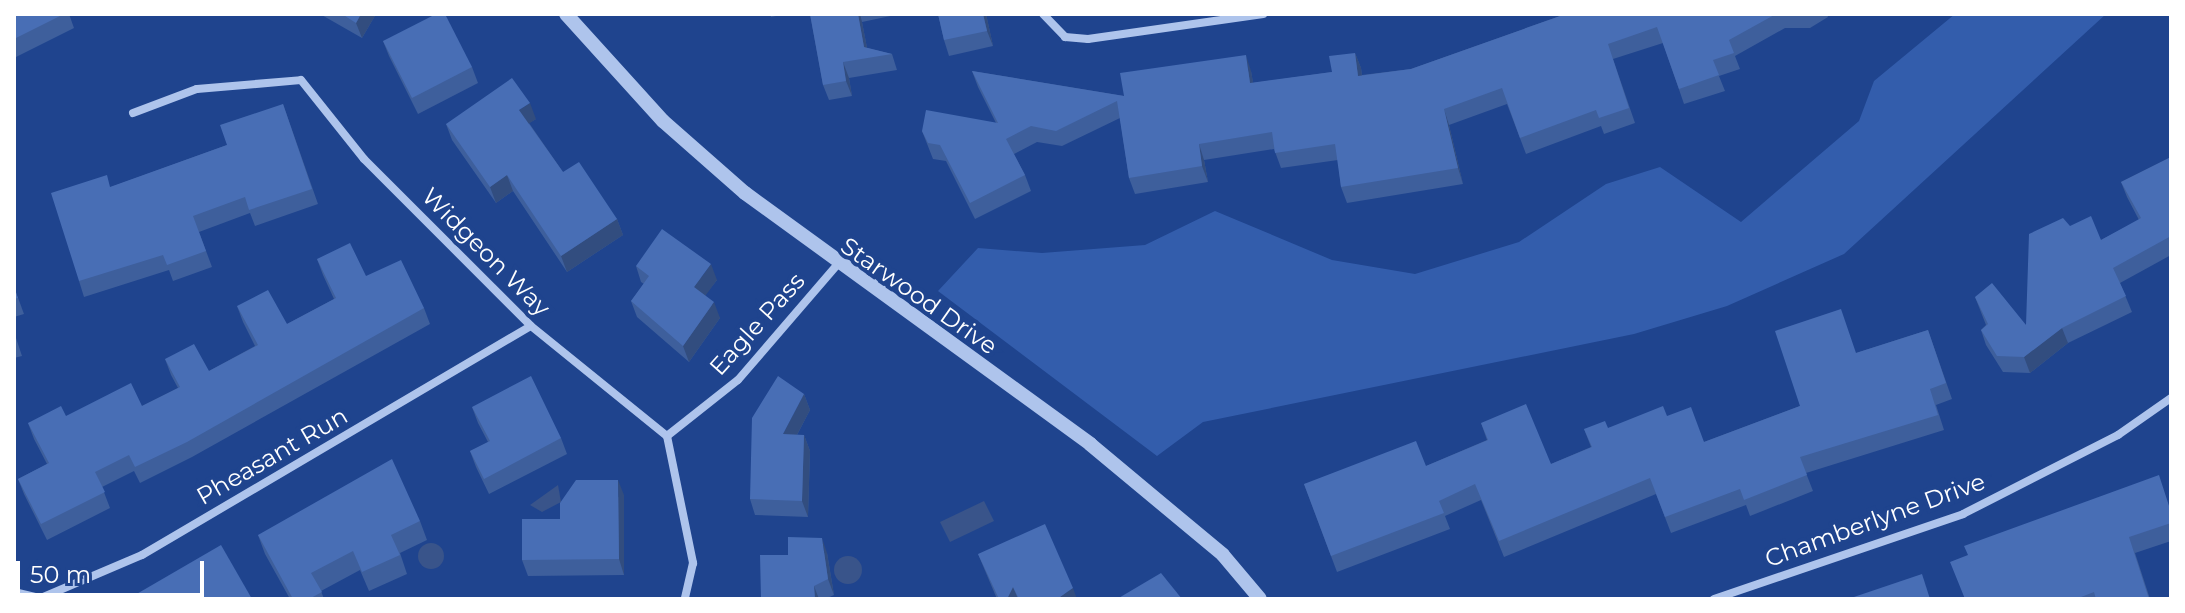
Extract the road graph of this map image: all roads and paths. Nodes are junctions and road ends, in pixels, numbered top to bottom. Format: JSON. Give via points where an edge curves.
{"nodes":[{"id":1,"x":566,"y":14,"type":"edge"},
{"id":2,"x":1043,"y":14,"type":"edge"},
{"id":3,"x":1263,"y":14,"type":"edge"},
{"id":4,"x":133,"y":113,"type":"dead end"},
{"id":5,"x":836,"y":266,"type":"junction"},
{"id":6,"x":531,"y":326,"type":"junction"},
{"id":7,"x":2171,"y":398,"type":"edge"},
{"id":8,"x":667,"y":436,"type":"junction"},
{"id":9,"x":14,"y":592,"type":"edge"},
{"id":10,"x":685,"y":599,"type":"edge"},
{"id":11,"x":1260,"y":599,"type":"edge"},
{"id":12,"x":1714,"y":599,"type":"edge"}],
"edges":[{"from":1,"to":5,"type":"street","name":"Starwood Drive","via":[[663,121]]},
{"from":2,"to":3,"type":"street","via":[[1065,37],[1088,39]]},
{"from":4,"to":6,"type":"street","name":"Widgeon Way","via":[[197,89],[301,80],[364,159]]},
{"from":5,"to":8,"type":"street","name":"Eagle Pass","via":[[738,380]]},
{"from":5,"to":11,"type":"street","name":"Starwood Drive","via":[[1090,444],[1223,555]]},
{"from":6,"to":8,"type":"street","name":"Widgeon Way"},
{"from":6,"to":9,"type":"street","name":"Pheasant Run","via":[[142,555],[87,583],[24,596]]},
{"from":7,"to":12,"type":"street","name":"Chamberlyne Drive","via":[[2118,435],[1963,514]]},
{"from":8,"to":10,"type":"street","via":[[693,563]]}]}
